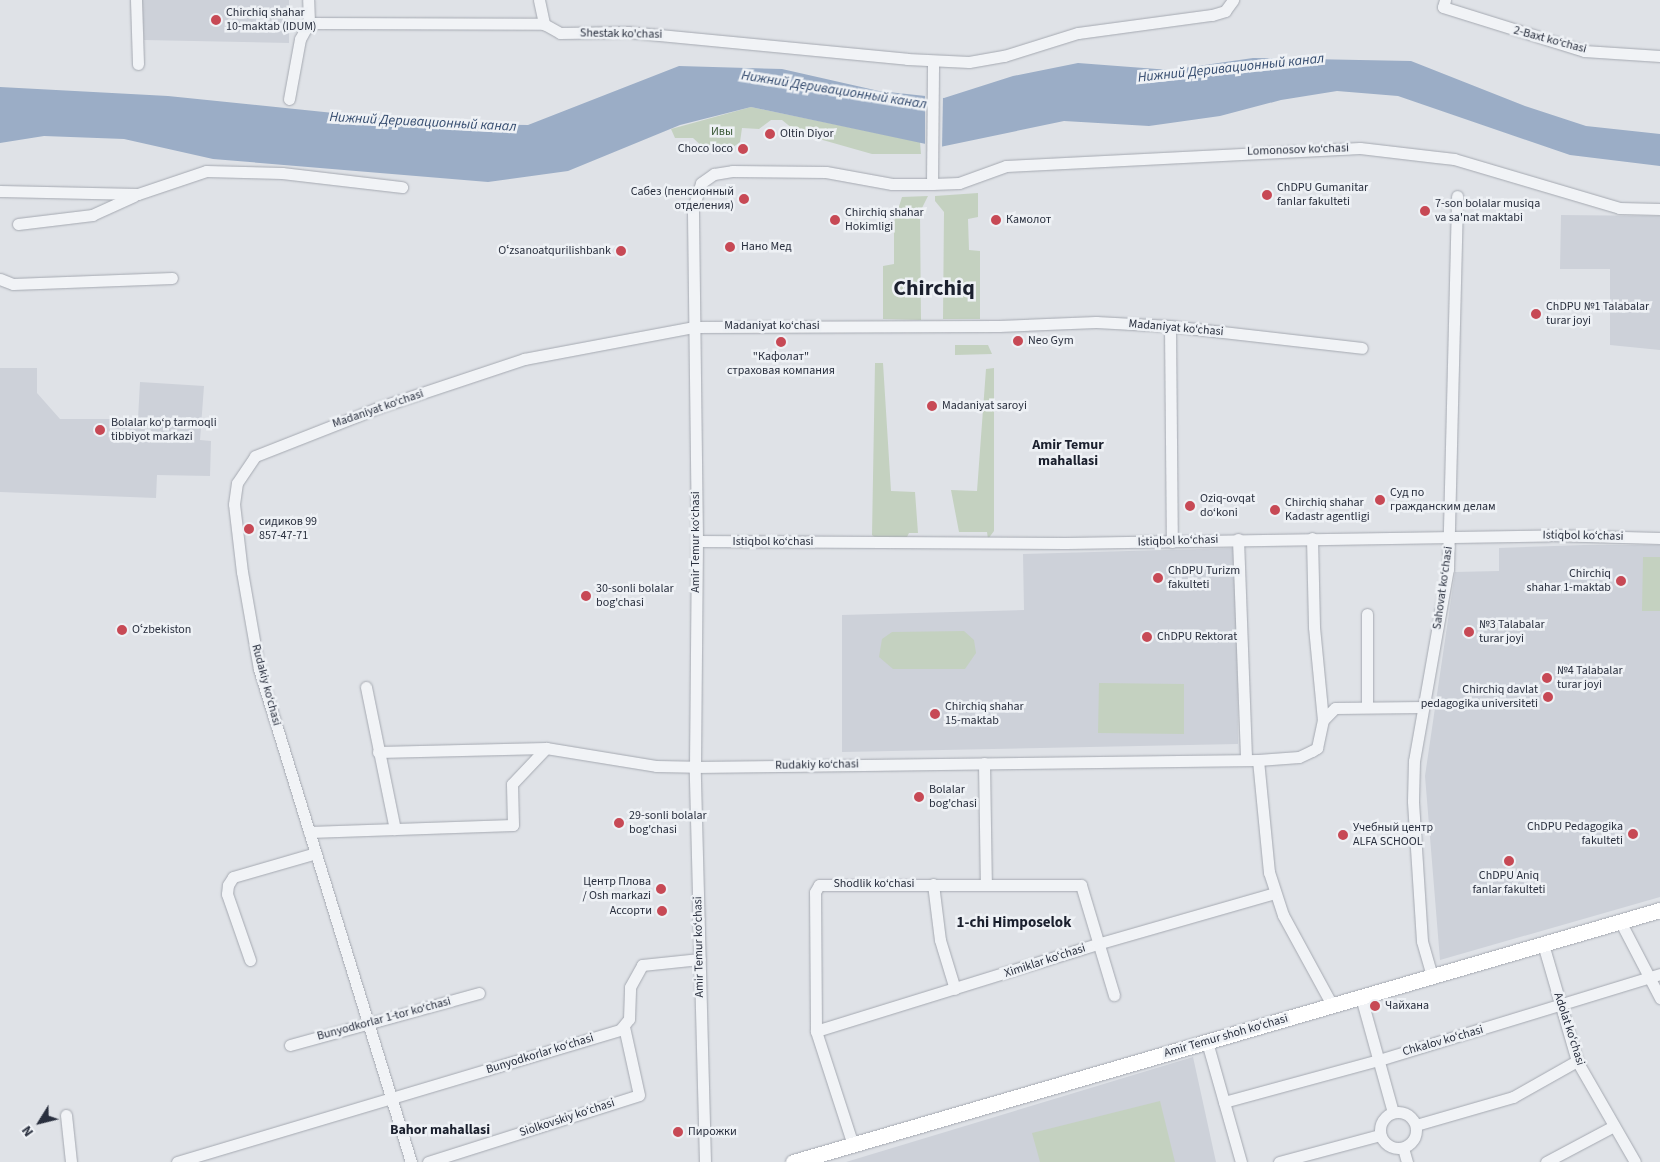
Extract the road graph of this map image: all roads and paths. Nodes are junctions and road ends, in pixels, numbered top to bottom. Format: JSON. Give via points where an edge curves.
{"nodes":[{"id":1,"x":136,"y":0,"type":"edge"},
{"id":2,"x":308,"y":0,"type":"edge"},
{"id":3,"x":539,"y":0,"type":"edge"},
{"id":4,"x":1233,"y":0,"type":"edge"},
{"id":5,"x":1444,"y":4,"type":"edge"},
{"id":6,"x":309,"y":23,"type":"junction"},
{"id":7,"x":544,"y":24,"type":"junction"},
{"id":8,"x":1660,"y":56,"type":"edge"},
{"id":9,"x":933,"y":62,"type":"junction"},
{"id":10,"x":138,"y":64,"type":"dead end"},
{"id":11,"x":289,"y":99,"type":"dead end"},
{"id":12,"x":932,"y":184,"type":"junction"},
{"id":13,"x":402,"y":187,"type":"dead end"},
{"id":14,"x":0,"y":191,"type":"edge"},
{"id":15,"x":138,"y":194,"type":"junction"},
{"id":16,"x":1457,"y":196,"type":"dead end"},
{"id":17,"x":1660,"y":208,"type":"edge"},
{"id":18,"x":18,"y":224,"type":"dead end"},
{"id":19,"x":172,"y":278,"type":"dead end"},
{"id":20,"x":0,"y":279,"type":"edge"},
{"id":21,"x":1170,"y":326,"type":"junction"},
{"id":22,"x":694,"y":327,"type":"junction"},
{"id":23,"x":1362,"y":348,"type":"dead end"},
{"id":24,"x":234,"y":504,"type":"joint"},
{"id":25,"x":1450,"y":537,"type":"junction"},
{"id":26,"x":1238,"y":538,"type":"junction"},
{"id":27,"x":1312,"y":538,"type":"junction"},
{"id":28,"x":1660,"y":538,"type":"edge"},
{"id":29,"x":697,"y":542,"type":"junction"},
{"id":30,"x":1172,"y":542,"type":"junction"},
{"id":31,"x":1367,"y":614,"type":"dead end"},
{"id":32,"x":366,"y":687,"type":"dead end"},
{"id":33,"x":1368,"y":707,"type":"junction"},
{"id":34,"x":1423,"y":708,"type":"junction"},
{"id":35,"x":1323,"y":720,"type":"junction"},
{"id":36,"x":546,"y":748,"type":"junction"},
{"id":37,"x":378,"y":752,"type":"junction"},
{"id":38,"x":1246,"y":760,"type":"junction"},
{"id":39,"x":1258,"y":760,"type":"junction"},
{"id":40,"x":984,"y":763,"type":"junction"},
{"id":41,"x":695,"y":767,"type":"junction"},
{"id":42,"x":395,"y":829,"type":"junction"},
{"id":43,"x":309,"y":832,"type":"junction"},
{"id":44,"x":316,"y":853,"type":"junction"},
{"id":45,"x":933,"y":884,"type":"junction"},
{"id":46,"x":986,"y":884,"type":"junction"},
{"id":47,"x":1275,"y":894,"type":"junction"},
{"id":48,"x":1660,"y":910,"type":"edge"},
{"id":49,"x":1620,"y":922,"type":"junction"},
{"id":50,"x":1097,"y":944,"type":"junction"},
{"id":51,"x":1543,"y":944,"type":"junction"},
{"id":52,"x":700,"y":959,"type":"junction"},
{"id":53,"x":250,"y":960,"type":"dead end"},
{"id":54,"x":1660,"y":974,"type":"edge"},
{"id":55,"x":1432,"y":976,"type":"junction"},
{"id":56,"x":1648,"y":978,"type":"junction"},
{"id":57,"x":955,"y":989,"type":"junction"},
{"id":58,"x":479,"y":994,"type":"dead end"},
{"id":59,"x":1114,"y":995,"type":"dead end"},
{"id":60,"x":1361,"y":996,"type":"junction"},
{"id":61,"x":1660,"y":998,"type":"edge"},
{"id":62,"x":1332,"y":1005,"type":"junction"},
{"id":63,"x":1560,"y":1007,"type":"junction"},
{"id":64,"x":368,"y":1024,"type":"junction"},
{"id":65,"x":624,"y":1027,"type":"junction"},
{"id":66,"x":816,"y":1031,"type":"junction"},
{"id":67,"x":1207,"y":1042,"type":"junction"},
{"id":68,"x":290,"y":1045,"type":"dead end"},
{"id":69,"x":1379,"y":1060,"type":"junction"},
{"id":70,"x":1577,"y":1061,"type":"junction"},
{"id":71,"x":391,"y":1099,"type":"junction"},
{"id":72,"x":1224,"y":1102,"type":"junction"},
{"id":73,"x":1393,"y":1112,"type":"junction"},
{"id":74,"x":66,"y":1115,"type":"dead end"},
{"id":75,"x":1416,"y":1125,"type":"junction"},
{"id":76,"x":1614,"y":1126,"type":"junction"},
{"id":77,"x":1380,"y":1135,"type":"junction"},
{"id":78,"x":853,"y":1145,"type":"junction"},
{"id":79,"x":1403,"y":1148,"type":"junction"},
{"id":80,"x":71,"y":1162,"type":"edge"},
{"id":81,"x":177,"y":1162,"type":"edge"},
{"id":82,"x":411,"y":1162,"type":"edge"},
{"id":83,"x":428,"y":1162,"type":"edge"},
{"id":84,"x":705,"y":1162,"type":"edge"},
{"id":85,"x":793,"y":1162,"type":"edge"},
{"id":86,"x":1240,"y":1162,"type":"edge"},
{"id":87,"x":1278,"y":1162,"type":"edge"},
{"id":88,"x":1407,"y":1162,"type":"edge"},
{"id":89,"x":1546,"y":1162,"type":"edge"},
{"id":90,"x":1636,"y":1162,"type":"edge"}],
"edges":[{"from":1,"to":10,"type":"street"},
{"from":2,"to":6,"type":"street"},
{"from":3,"to":7,"type":"street"},
{"from":4,"to":9,"type":"street","name":"Shestak ko'chasi","via":[[1225,10],[1212,15],[1078,33],[969,62]]},
{"from":5,"to":8,"type":"street","name":"2-Baxt ko‘chasi","via":[[1584,51]]},
{"from":6,"to":7,"type":"street","name":"Shestak ko'chasi"},
{"from":6,"to":11,"type":"street","via":[[300,39]]},
{"from":7,"to":9,"type":"street","name":"Shestak ko'chasi","via":[[560,33],[628,32],[687,36]]},
{"from":9,"to":12,"type":"street"},
{"from":12,"to":17,"type":"street","name":"Lomonosov ko‘chasi","via":[[959,183],[1006,166],[1360,148],[1454,159],[1619,208]]},
{"from":12,"to":22,"type":"street","name":"Amir Temur ko‘chasi","via":[[892,184],[826,172],[732,171],[706,179],[701,183],[693,208]]},
{"from":13,"to":15,"type":"street","via":[[282,174],[206,171]]},
{"from":14,"to":15,"type":"street"},
{"from":15,"to":18,"type":"street","via":[[92,215]]},
{"from":16,"to":25,"type":"street","name":"Sahovat ko‘chasi","via":[[1448,481]]},
{"from":19,"to":20,"type":"street","via":[[13,284]]},
{"from":21,"to":22,"type":"street","name":"Madaniyat ko‘chasi","via":[[1096,322],[999,326]]},
{"from":21,"to":23,"type":"street","name":"Madaniyat ko‘chasi"},
{"from":21,"to":30,"type":"street"},
{"from":22,"to":24,"type":"street","name":"Madaniyat ko‘chasi","via":[[524,360],[263,450],[248,463],[237,483]]},
{"from":22,"to":29,"type":"street","name":"Amir Temur ko‘chasi"},
{"from":24,"to":43,"type":"street","name":"Rudakiy ko‘chasi","via":[[259,669]]},
{"from":25,"to":27,"type":"street","name":"Istiqbol ko‘chasi"},
{"from":25,"to":28,"type":"street","name":"Istiqbol ko‘chasi"},
{"from":25,"to":34,"type":"street","name":"Sahovat ko‘chasi","via":[[1448,569]]},
{"from":26,"to":27,"type":"street","name":"Istiqbol ko‘chasi"},
{"from":26,"to":30,"type":"street","name":"Istiqbol ko‘chasi"},
{"from":26,"to":38,"type":"street"},
{"from":27,"to":35,"type":"street","name":"Rudakiy ko‘chasi","via":[[1314,628]]},
{"from":29,"to":30,"type":"street","name":"Istiqbol ko‘chasi"},
{"from":29,"to":41,"type":"street","name":"Amir Temur ko‘chasi"},
{"from":31,"to":33,"type":"street"},
{"from":32,"to":37,"type":"street"},
{"from":33,"to":34,"type":"street"},
{"from":33,"to":35,"type":"street","via":[[1335,708]]},
{"from":34,"to":55,"type":"street","name":"Sahovat ko‘chasi","via":[[1414,762],[1413,801],[1422,941]]},
{"from":35,"to":39,"type":"street","name":"Rudakiy ko‘chasi","via":[[1316,748],[1312,751],[1299,757]]},
{"from":36,"to":37,"type":"street","name":"Rudakiy ko‘chasi"},
{"from":36,"to":41,"type":"street","name":"Rudakiy ko‘chasi","via":[[656,766]]},
{"from":36,"to":42,"type":"street","via":[[512,784],[512,825]]},
{"from":37,"to":42,"type":"street"},
{"from":38,"to":39,"type":"street","name":"Rudakiy ko‘chasi"},
{"from":38,"to":40,"type":"street","name":"Rudakiy ko‘chasi"},
{"from":39,"to":47,"type":"street","via":[[1268,872]]},
{"from":40,"to":41,"type":"street","name":"Rudakiy ko‘chasi"},
{"from":40,"to":46,"type":"street"},
{"from":41,"to":52,"type":"street","name":"Amir Temur ko‘chasi"},
{"from":42,"to":43,"type":"street"},
{"from":43,"to":44,"type":"street"},
{"from":44,"to":53,"type":"street","via":[[233,877],[227,894]]},
{"from":44,"to":64,"type":"street"},
{"from":45,"to":46,"type":"street","name":"Shodlik ko‘chasi"},
{"from":45,"to":57,"type":"street","via":[[940,940]]},
{"from":45,"to":66,"type":"street","name":"Shodlik ko‘chasi","via":[[819,885],[815,892]]},
{"from":46,"to":50,"type":"street","name":"Shodlik ko‘chasi","via":[[1081,885]]},
{"from":47,"to":50,"type":"street","name":"Ximiklar ko‘chasi"},
{"from":47,"to":62,"type":"street"},
{"from":48,"to":49,"type":"main road","name":"Amir Temur shoh ko‘chasi"},
{"from":49,"to":51,"type":"main road","name":"Amir Temur shoh ko‘chasi"},
{"from":49,"to":56,"type":"street"},
{"from":50,"to":57,"type":"street","name":"Ximiklar ko‘chasi"},
{"from":50,"to":59,"type":"street","name":"Shodlik ko‘chasi"},
{"from":51,"to":55,"type":"main road","name":"Amir Temur shoh ko‘chasi"},
{"from":51,"to":63,"type":"street","name":"Adolat ko‘chasi"},
{"from":52,"to":65,"type":"street","via":[[642,965],[630,987],[629,1019]]},
{"from":52,"to":84,"type":"street","name":"Amir Temur ko‘chasi"},
{"from":54,"to":56,"type":"street","name":"Chkalov ko‘chasi"},
{"from":55,"to":60,"type":"main road","name":"Amir Temur shoh ko‘chasi"},
{"from":56,"to":61,"type":"street"},
{"from":56,"to":63,"type":"street","name":"Chkalov ko‘chasi"},
{"from":57,"to":66,"type":"street","name":"Ximiklar ko‘chasi"},
{"from":58,"to":64,"type":"street","name":"Bunyodkorlar 1-tor ko‘chasi"},
{"from":60,"to":62,"type":"main road","name":"Amir Temur shoh ko‘chasi"},
{"from":60,"to":69,"type":"street"},
{"from":62,"to":67,"type":"main road","name":"Amir Temur shoh ko‘chasi"},
{"from":63,"to":69,"type":"street","name":"Chkalov ko‘chasi"},
{"from":63,"to":70,"type":"street","name":"Adolat ko‘chasi"},
{"from":64,"to":68,"type":"street","name":"Bunyodkorlar 1-tor ko‘chasi"},
{"from":64,"to":71,"type":"street"},
{"from":65,"to":71,"type":"street","name":"Bunyodkorlar ko‘chasi"},
{"from":65,"to":83,"type":"street","name":"Siolkovskiy ko‘chasi","via":[[639,1094]]},
{"from":66,"to":78,"type":"street","name":"Shodlik ko‘chasi"},
{"from":67,"to":72,"type":"street"},
{"from":67,"to":78,"type":"main road","name":"Amir Temur shoh ko‘chasi"},
{"from":69,"to":72,"type":"street","name":"Chkalov ko‘chasi"},
{"from":69,"to":73,"type":"street"},
{"from":70,"to":75,"type":"street","via":[[1513,1097]]},
{"from":70,"to":76,"type":"street","name":"Adolat ko‘chasi"},
{"from":71,"to":81,"type":"street","name":"Bunyodkorlar ko‘chasi"},
{"from":71,"to":82,"type":"street"},
{"from":72,"to":86,"type":"street"},
{"from":73,"to":75,"type":"street","via":[[1410,1116]]},
{"from":73,"to":77,"type":"street","via":[[1381,1123]]},
{"from":74,"to":80,"type":"street"},
{"from":75,"to":79,"type":"street","via":[[1413,1142]]},
{"from":76,"to":89,"type":"street"},
{"from":76,"to":90,"type":"street","name":"Adolat ko‘chasi"},
{"from":77,"to":79,"type":"street","via":[[1386,1144]]},
{"from":77,"to":87,"type":"street"},
{"from":78,"to":85,"type":"main road","name":"Amir Temur shoh ko‘chasi"},
{"from":79,"to":88,"type":"street"}]}
